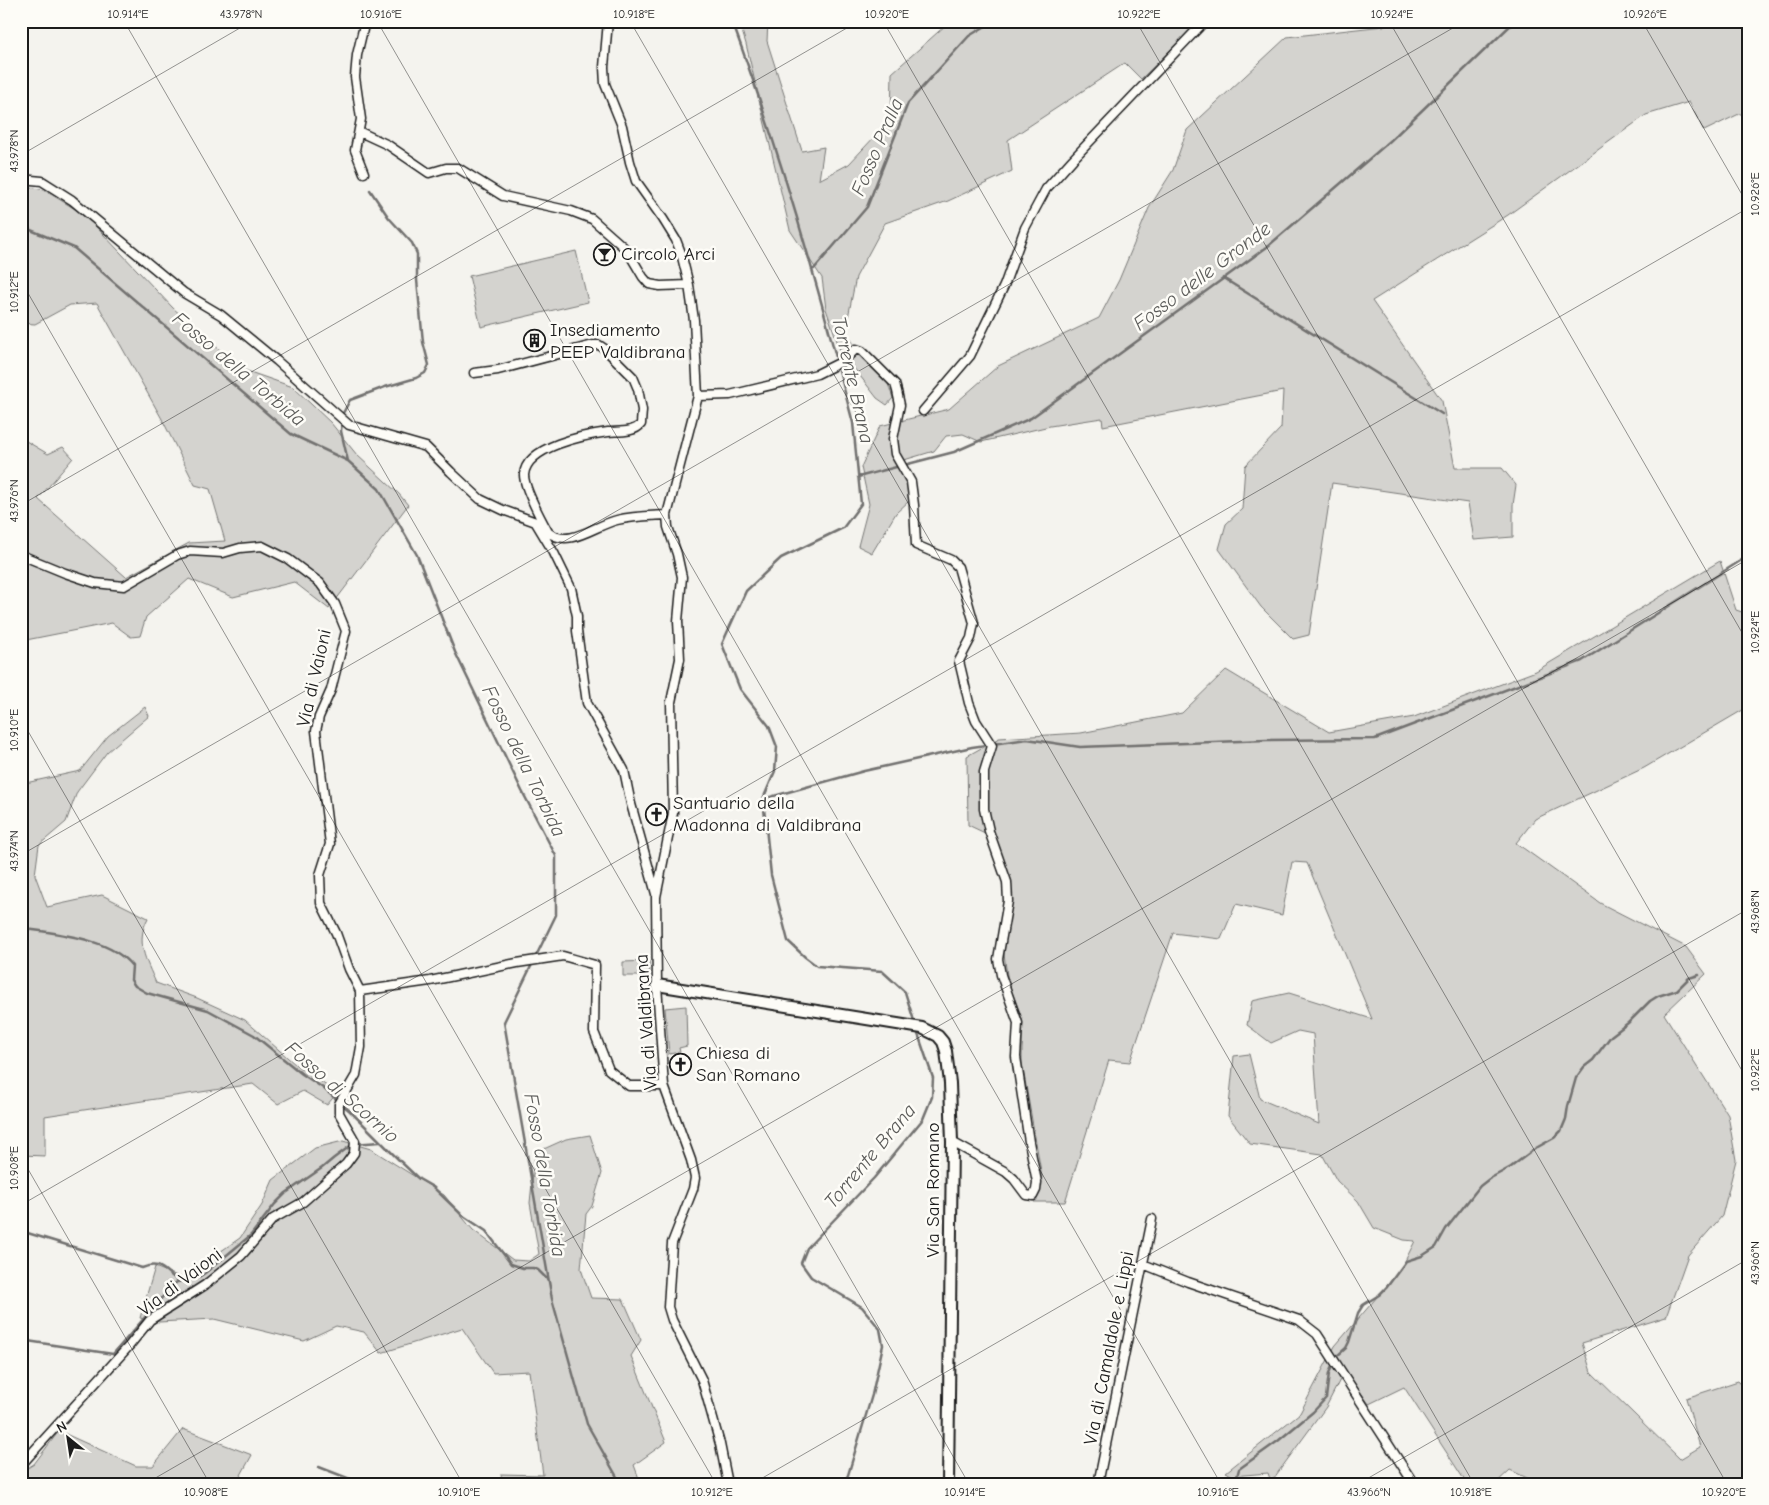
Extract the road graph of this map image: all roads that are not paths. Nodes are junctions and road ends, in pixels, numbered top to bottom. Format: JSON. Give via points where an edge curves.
{"nodes":[{"id":1,"x":365,"y":21,"type":"edge"},
{"id":2,"x":608,"y":21,"type":"edge"},
{"id":3,"x":1206,"y":21,"type":"edge"},
{"id":4,"x":360,"y":132,"type":"junction"},
{"id":5,"x":364,"y":173,"type":"dead end"},
{"id":6,"x":21,"y":179,"type":"edge"},
{"id":7,"x":689,"y":285,"type":"junction"},
{"id":8,"x":474,"y":373,"type":"dead end"},
{"id":9,"x":698,"y":396,"type":"junction"},
{"id":10,"x":923,"y":411,"type":"dead end"},
{"id":11,"x":667,"y":515,"type":"junction"},
{"id":12,"x":540,"y":524,"type":"junction"},
{"id":13,"x":21,"y":555,"type":"edge"},
{"id":14,"x":656,"y":897,"type":"junction"},
{"id":15,"x":657,"y":985,"type":"junction"},
{"id":16,"x":360,"y":991,"type":"junction"},
{"id":17,"x":664,"y":1086,"type":"junction"},
{"id":18,"x":952,"y":1142,"type":"junction"},
{"id":19,"x":1152,"y":1219,"type":"dead end"},
{"id":20,"x":1143,"y":1264,"type":"junction"},
{"id":21,"x":21,"y":1464,"type":"edge"},
{"id":22,"x":728,"y":1484,"type":"edge"},
{"id":23,"x":948,"y":1484,"type":"edge"},
{"id":24,"x":1098,"y":1484,"type":"edge"},
{"id":25,"x":1414,"y":1484,"type":"edge"}],
"edges":[{"from":1,"to":4,"type":"street","via":[[355,77]]},
{"from":2,"to":7,"type":"street","name":"Via di Valdibrana","via":[[605,84],[622,126],[636,181],[676,240]]},
{"from":3,"to":10,"type":"street","via":[[1046,189],[1025,228],[1004,286],[970,356]]},
{"from":4,"to":5,"type":"street","via":[[355,150]]},
{"from":4,"to":7,"type":"street","via":[[388,145],[429,174],[458,168],[503,196],[592,219],[627,250],[649,284]]},
{"from":6,"to":12,"type":"street","via":[[42,181],[72,200],[184,293],[221,315],[349,426],[426,446],[480,499]]},
{"from":7,"to":9,"type":"street","name":"Via di Valdibrana"},
{"from":8,"to":12,"type":"street","name":"Via di Valdibrana","via":[[596,345],[606,349],[630,372],[636,384],[642,410],[638,428],[576,438],[555,446],[529,463],[524,479]]},
{"from":9,"to":11,"type":"street","name":"Via di Valdibrana"},
{"from":9,"to":18,"type":"street","via":[[730,395],[817,374],[843,361],[856,349],[862,351],[895,384],[900,405],[892,439],[895,454],[911,482],[916,544],[951,560],[958,567],[974,623],[960,661],[969,703],[992,746],[984,772],[984,809],[1007,882],[1008,901],[998,959],[1018,1023],[1016,1057],[1037,1182],[1033,1196],[1026,1195],[1006,1172]]},
{"from":11,"to":12,"type":"street","via":[[617,520],[567,538],[553,536]]},
{"from":11,"to":14,"type":"street","name":"Via di Valdibrana","via":[[682,577],[678,621],[680,659],[671,702],[673,813]]},
{"from":12,"to":14,"type":"street","name":"Via di Valdibrana","via":[[571,588],[587,703],[624,770]]},
{"from":13,"to":16,"type":"street","name":"Via di Vaioni","via":[[95,584],[124,586],[177,555],[190,551],[223,552],[262,546],[288,558],[320,583],[335,604],[346,631],[331,690],[316,731],[330,844],[320,875],[321,903]]},
{"from":14,"to":15,"type":"street","name":"Via di Valdibrana"},
{"from":15,"to":17,"type":"street","name":"Via di Valdibrana"},
{"from":15,"to":18,"type":"street","name":"Via San Romano","via":[[922,1028],[938,1036],[946,1051]]},
{"from":16,"to":17,"type":"street","via":[[564,956],[596,965],[594,1032],[609,1070],[629,1086]]},
{"from":16,"to":21,"type":"street","name":"Via di Vaioni","via":[[361,1047],[356,1075],[339,1104],[339,1113],[355,1141],[354,1153],[303,1202],[273,1219],[241,1256],[205,1285],[150,1320]]},
{"from":17,"to":22,"type":"street","name":"Via di Valdibrana","via":[[695,1178],[672,1243],[668,1307],[702,1380]]},
{"from":18,"to":23,"type":"street","name":"Via San Romano"},
{"from":19,"to":20,"type":"street","name":"Via di Camaldole e Lippi"},
{"from":20,"to":24,"type":"street","name":"Via di Camaldole e Lippi"},
{"from":20,"to":25,"type":"street","via":[[1298,1320],[1317,1334]]}]}
